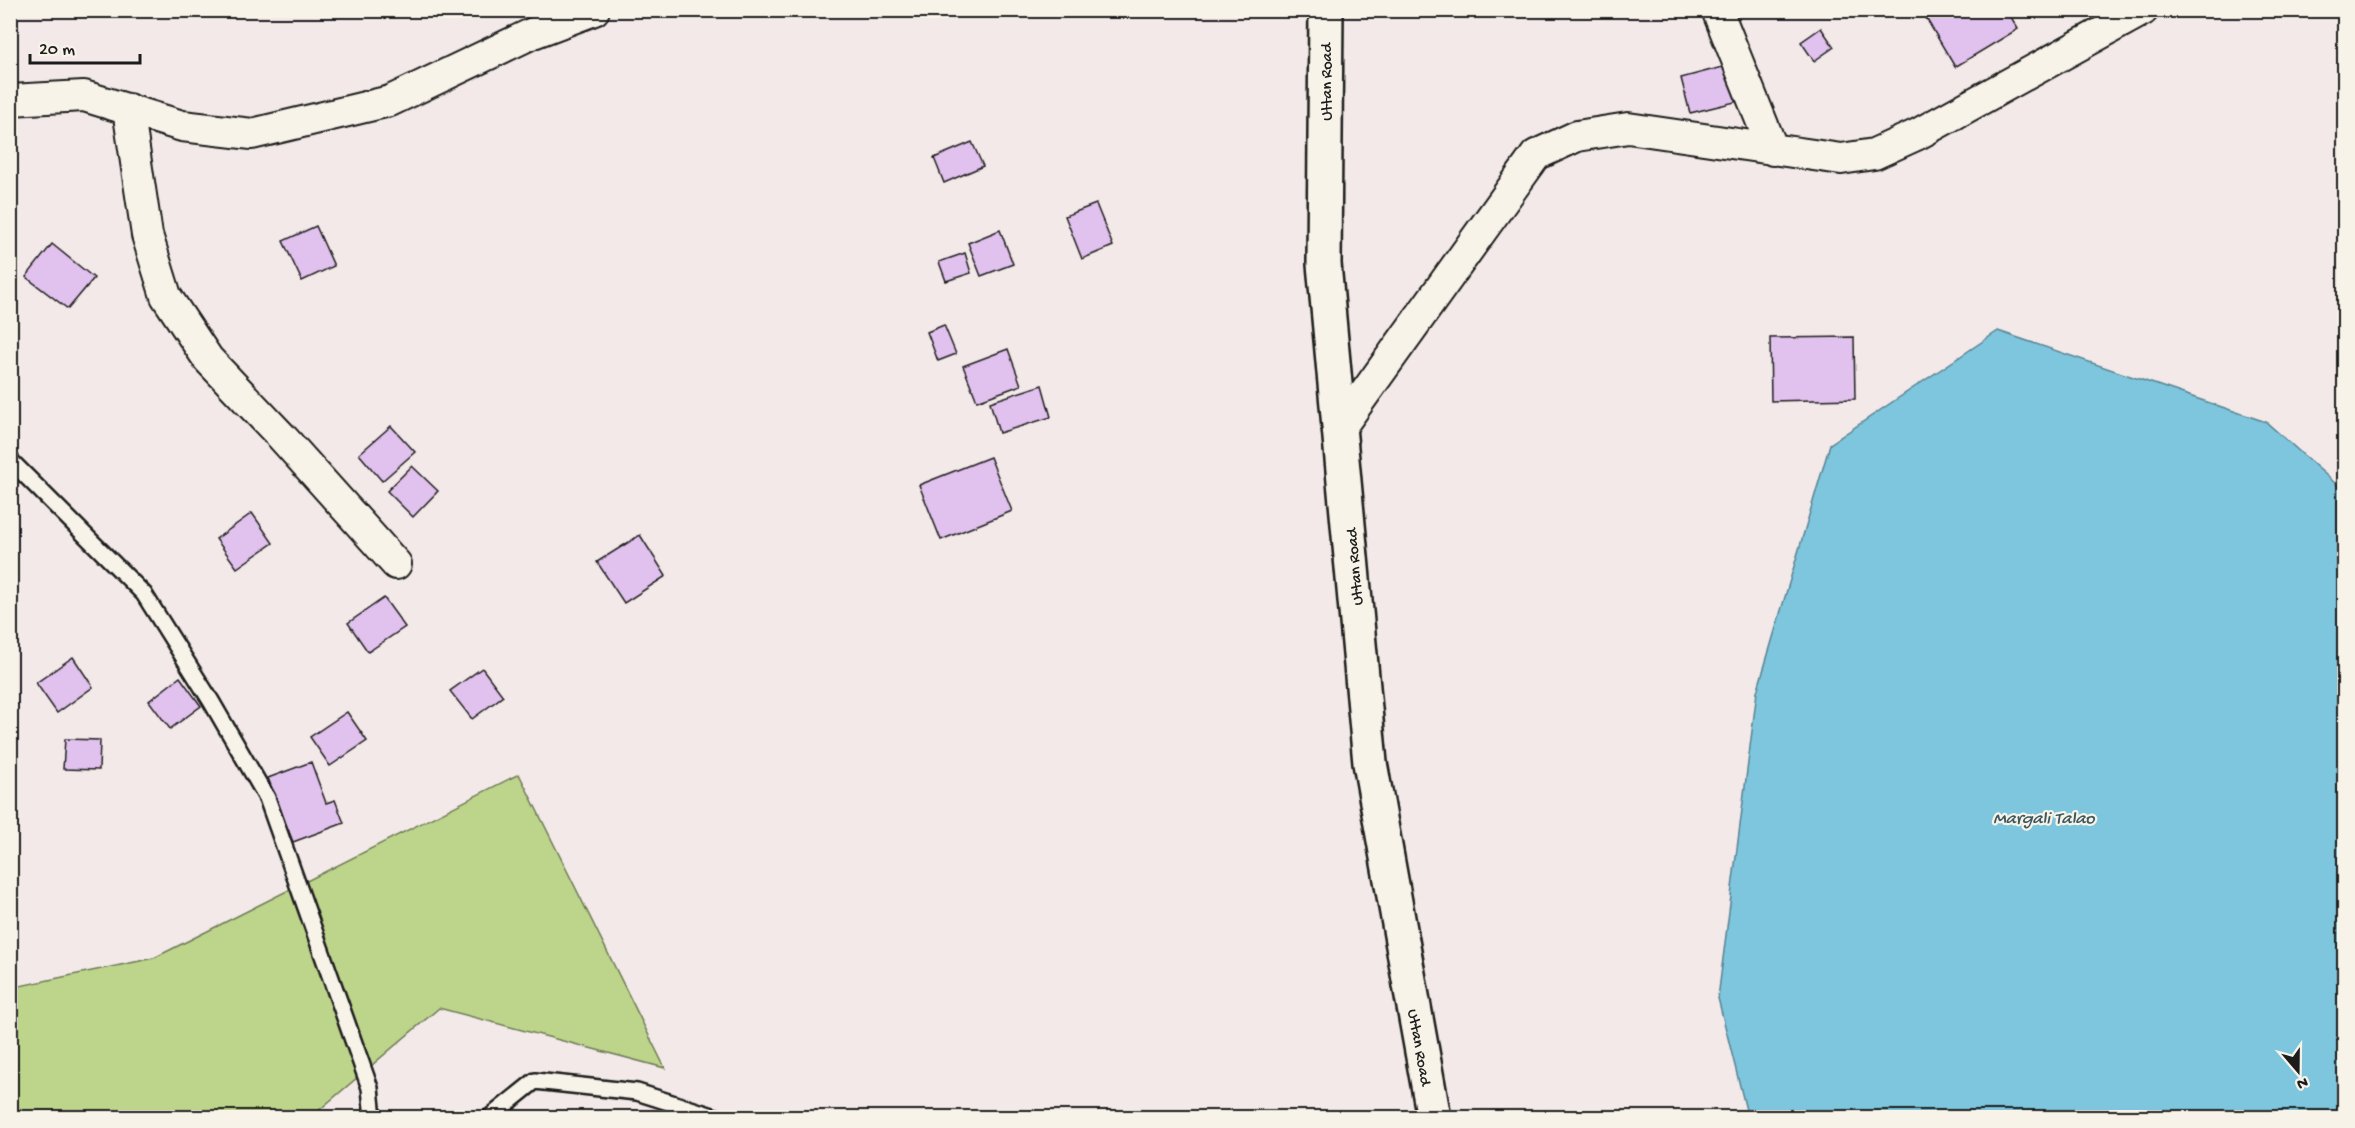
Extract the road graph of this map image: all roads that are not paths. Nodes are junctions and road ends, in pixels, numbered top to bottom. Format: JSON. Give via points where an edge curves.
{"nodes":[{"id":1,"x":594,"y":10,"type":"edge"},
{"id":2,"x":1326,"y":10,"type":"edge"},
{"id":3,"x":1717,"y":10,"type":"edge"},
{"id":4,"x":2143,"y":10,"type":"edge"},
{"id":5,"x":10,"y":100,"type":"edge"},
{"id":6,"x":128,"y":109,"type":"junction"},
{"id":7,"x":1773,"y":150,"type":"junction"},
{"id":8,"x":1340,"y":428,"type":"junction"},
{"id":9,"x":10,"y":460,"type":"edge"},
{"id":10,"x":396,"y":564,"type":"dead end"},
{"id":11,"x":373,"y":1118,"type":"edge"},
{"id":12,"x":489,"y":1118,"type":"edge"},
{"id":13,"x":719,"y":1118,"type":"edge"},
{"id":14,"x":1434,"y":1118,"type":"edge"}],
"edges":[{"from":1,"to":6,"type":"street","via":[[533,33],[390,101],[252,134],[182,126]]},
{"from":2,"to":8,"type":"main road","name":"Uttan Road","via":[[1324,264]]},
{"from":3,"to":7,"type":"street"},
{"from":4,"to":7,"type":"street","via":[[1918,134],[1874,154],[1841,159]]},
{"from":5,"to":6,"type":"street","via":[[84,96]]},
{"from":6,"to":10,"type":"street","via":[[147,235],[166,296],[208,358]]},
{"from":7,"to":8,"type":"street","via":[[1628,128],[1577,136],[1536,155]]},
{"from":8,"to":14,"type":"main road","name":"Uttan Road","via":[[1370,763]]},
{"from":9,"to":11,"type":"lane","via":[[144,594],[267,798],[370,1088]]},
{"from":12,"to":13,"type":"lane","via":[[535,1081],[637,1092]]}]}
